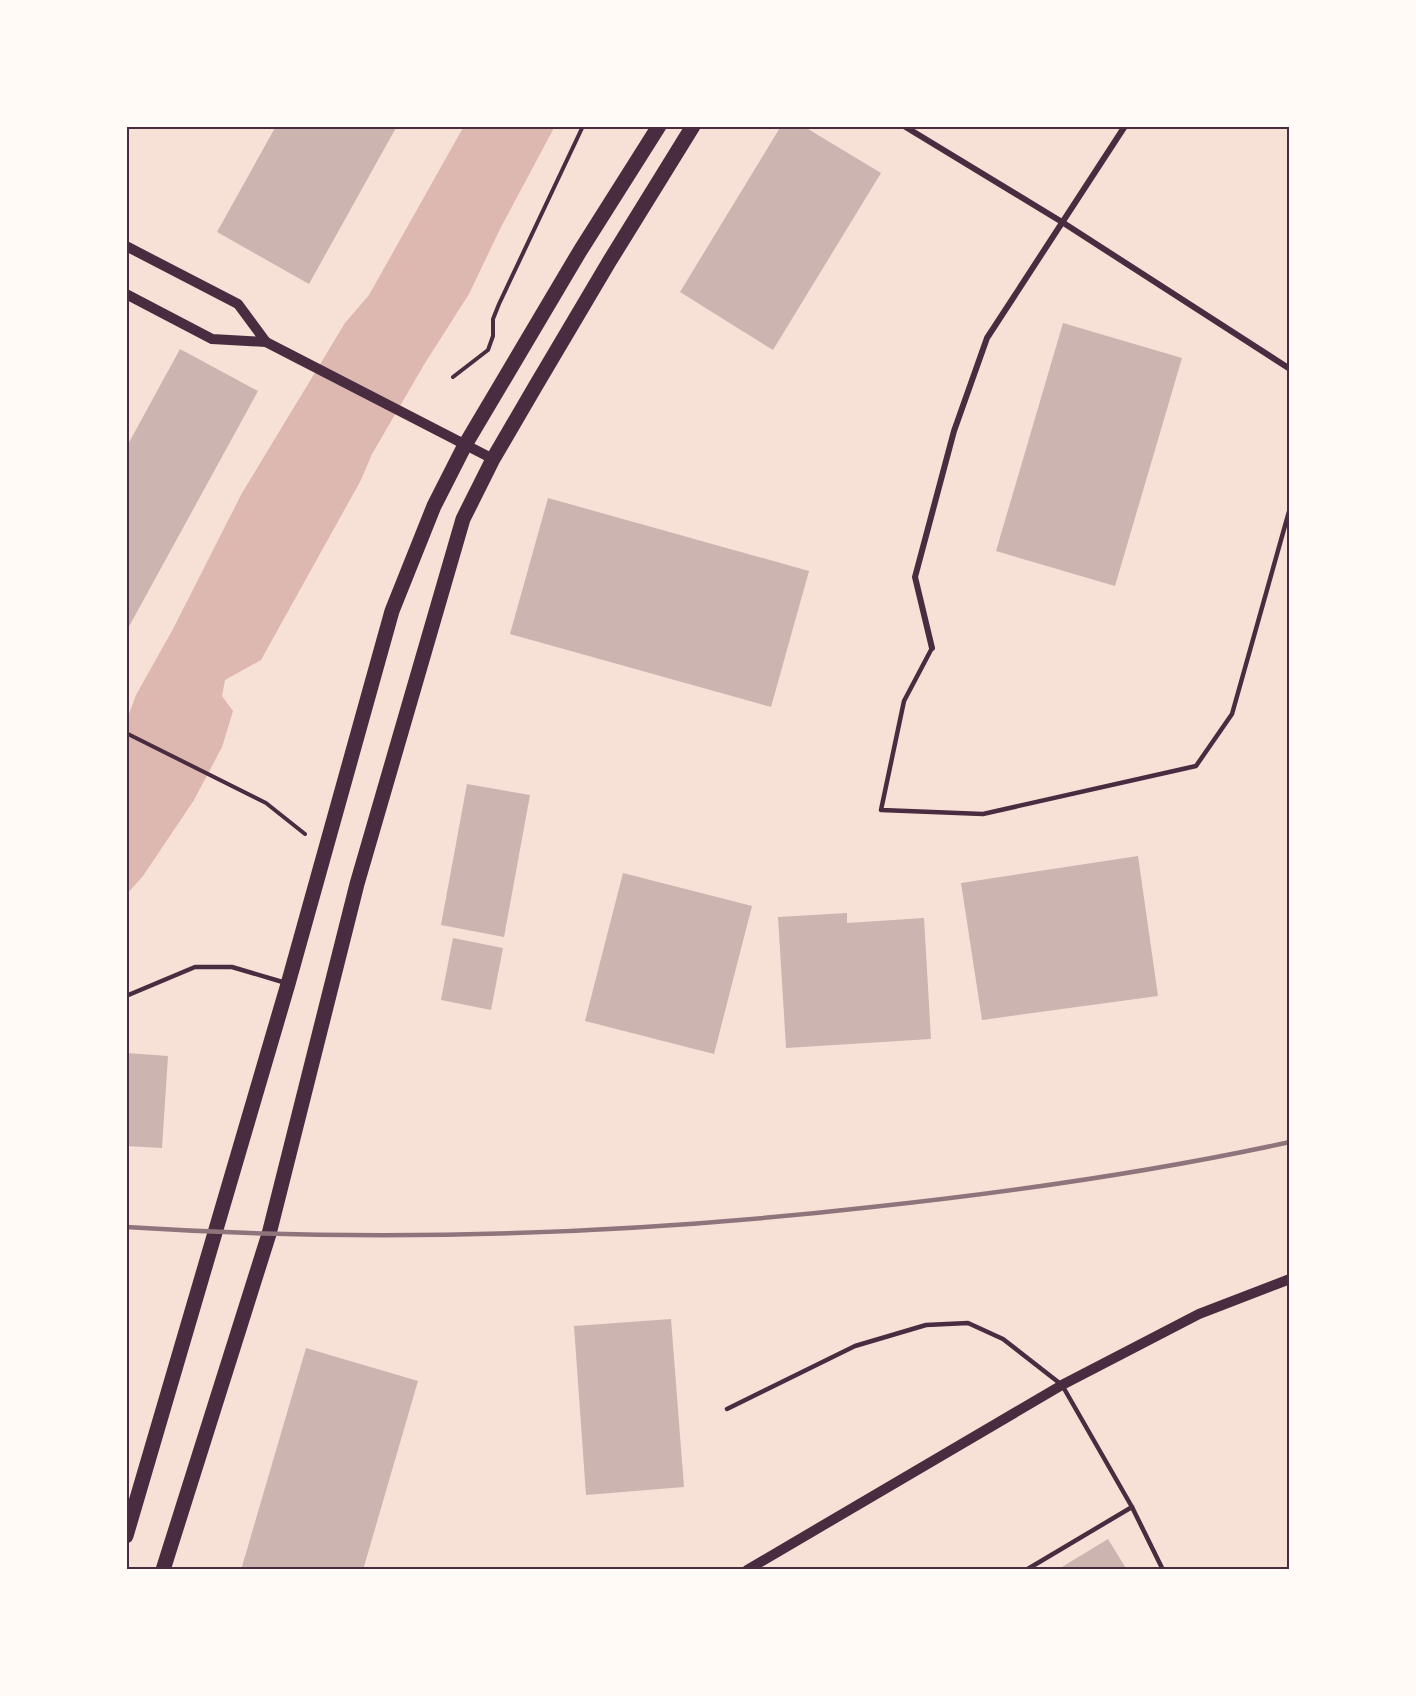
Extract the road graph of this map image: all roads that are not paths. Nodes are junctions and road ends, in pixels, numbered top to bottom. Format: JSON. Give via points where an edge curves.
{"nodes":[{"id":1,"x":658,"y":126,"type":"edge"},
{"id":2,"x":693,"y":126,"type":"edge"},
{"id":3,"x":904,"y":126,"type":"edge"},
{"id":4,"x":1125,"y":126,"type":"edge"},
{"id":5,"x":1062,"y":222,"type":"junction"},
{"id":6,"x":126,"y":246,"type":"edge"},
{"id":7,"x":126,"y":294,"type":"edge"},
{"id":8,"x":266,"y":342,"type":"junction"},
{"id":9,"x":1290,"y":369,"type":"edge"},
{"id":10,"x":465,"y":445,"type":"junction"},
{"id":11,"x":494,"y":459,"type":"junction"},
{"id":12,"x":1290,"y":508,"type":"edge"},
{"id":13,"x":932,"y":648,"type":"joint"},
{"id":14,"x":288,"y":984,"type":"junction"},
{"id":15,"x":126,"y":996,"type":"edge"},
{"id":16,"x":1290,"y":1279,"type":"edge"},
{"id":17,"x":1062,"y":1385,"type":"junction"},
{"id":18,"x":727,"y":1409,"type":"dead end"},
{"id":19,"x":1132,"y":1508,"type":"junction"},
{"id":20,"x":126,"y":1536,"type":"edge"},
{"id":21,"x":163,"y":1570,"type":"edge"},
{"id":22,"x":747,"y":1570,"type":"edge"},
{"id":23,"x":1026,"y":1570,"type":"edge"},
{"id":24,"x":1163,"y":1570,"type":"edge"}],
"edges":[{"from":1,"to":10,"type":"main road"},
{"from":2,"to":11,"type":"main road"},
{"from":3,"to":5,"type":"street"},
{"from":4,"to":5,"type":"street"},
{"from":5,"to":9,"type":"street"},
{"from":5,"to":13,"type":"street","via":[[987,338],[954,431],[915,577]]},
{"from":6,"to":8,"type":"street","via":[[238,304]]},
{"from":7,"to":8,"type":"street","via":[[212,339]]},
{"from":8,"to":10,"type":"street"},
{"from":10,"to":11,"type":"street"},
{"from":10,"to":14,"type":"main road","via":[[434,506],[392,611]]},
{"from":11,"to":21,"type":"main road","via":[[463,519],[357,884],[269,1234]]},
{"from":12,"to":13,"type":"lane","via":[[1232,714],[1196,766],[983,814],[881,810],[904,701]]},
{"from":14,"to":15,"type":"lane","via":[[232,967],[195,967]]},
{"from":14,"to":20,"type":"main road"},
{"from":16,"to":17,"type":"street","via":[[1199,1314]]},
{"from":17,"to":18,"type":"lane","via":[[1003,1339],[968,1323],[926,1325],[855,1346]]},
{"from":17,"to":19,"type":"lane"},
{"from":17,"to":22,"type":"street"},
{"from":19,"to":23,"type":"lane"},
{"from":19,"to":24,"type":"lane"}]}
